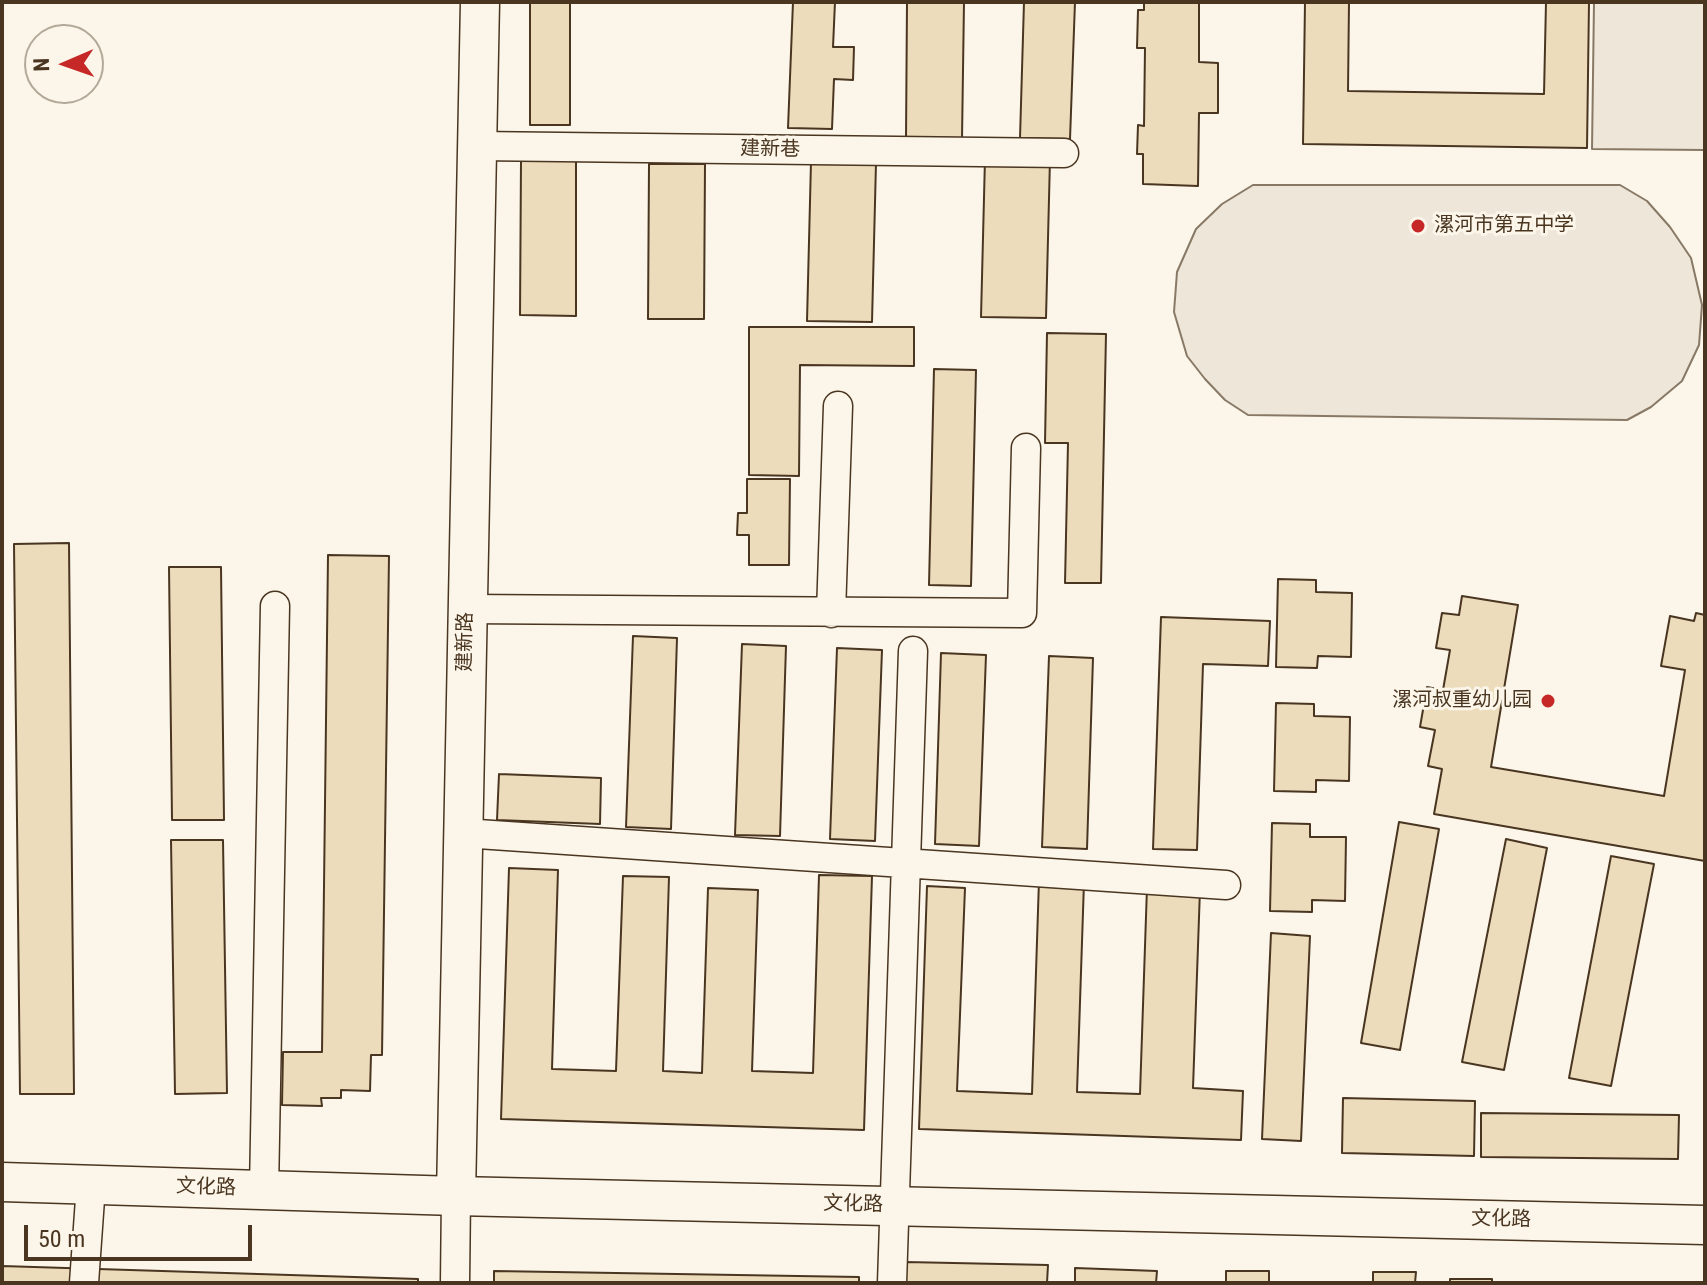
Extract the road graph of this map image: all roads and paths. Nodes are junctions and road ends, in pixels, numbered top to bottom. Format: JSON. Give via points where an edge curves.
{"nodes":[{"id":1,"x":480,"y":2,"type":"edge"},
{"id":2,"x":477,"y":146,"type":"junction"},
{"id":3,"x":1064,"y":153,"type":"dead end"},
{"id":4,"x":838,"y":406,"type":"dead end"},
{"id":5,"x":1026,"y":448,"type":"dead end"},
{"id":6,"x":275,"y":606,"type":"dead end"},
{"id":7,"x":467,"y":609,"type":"junction"},
{"id":8,"x":831,"y":613,"type":"junction"},
{"id":9,"x":913,"y":651,"type":"dead end"},
{"id":10,"x":463,"y":833,"type":"junction"},
{"id":11,"x":906,"y":864,"type":"junction"},
{"id":12,"x":1226,"y":885,"type":"dead end"},
{"id":13,"x":2,"y":1182,"type":"edge"},
{"id":14,"x":91,"y":1185,"type":"junction"},
{"id":15,"x":264,"y":1190,"type":"junction"},
{"id":16,"x":456,"y":1196,"type":"junction"},
{"id":17,"x":894,"y":1206,"type":"junction"},
{"id":18,"x":1705,"y":1225,"type":"edge"},
{"id":19,"x":84,"y":1283,"type":"edge"},
{"id":20,"x":455,"y":1283,"type":"edge"},
{"id":21,"x":892,"y":1283,"type":"edge"}],
"edges":[{"from":1,"to":2,"type":"street","name":"建新路"},
{"from":2,"to":3,"type":"street","name":"建新巷"},
{"from":2,"to":7,"type":"street","name":"建新路"},
{"from":4,"to":8,"type":"street"},
{"from":5,"to":8,"type":"street","via":[[1022,613]]},
{"from":6,"to":15,"type":"street"},
{"from":7,"to":8,"type":"street"},
{"from":7,"to":10,"type":"street","name":"建新路"},
{"from":9,"to":11,"type":"street"},
{"from":10,"to":11,"type":"street"},
{"from":10,"to":16,"type":"street","name":"建新路"},
{"from":11,"to":12,"type":"street"},
{"from":11,"to":17,"type":"street"},
{"from":13,"to":14,"type":"street","name":"文化路"},
{"from":14,"to":15,"type":"street","name":"文化路"},
{"from":14,"to":19,"type":"street"},
{"from":15,"to":16,"type":"street","name":"文化路"},
{"from":16,"to":17,"type":"street","name":"文化路"},
{"from":16,"to":20,"type":"street","name":"建新路"},
{"from":17,"to":18,"type":"street","name":"文化路"},
{"from":17,"to":21,"type":"street"}]}
